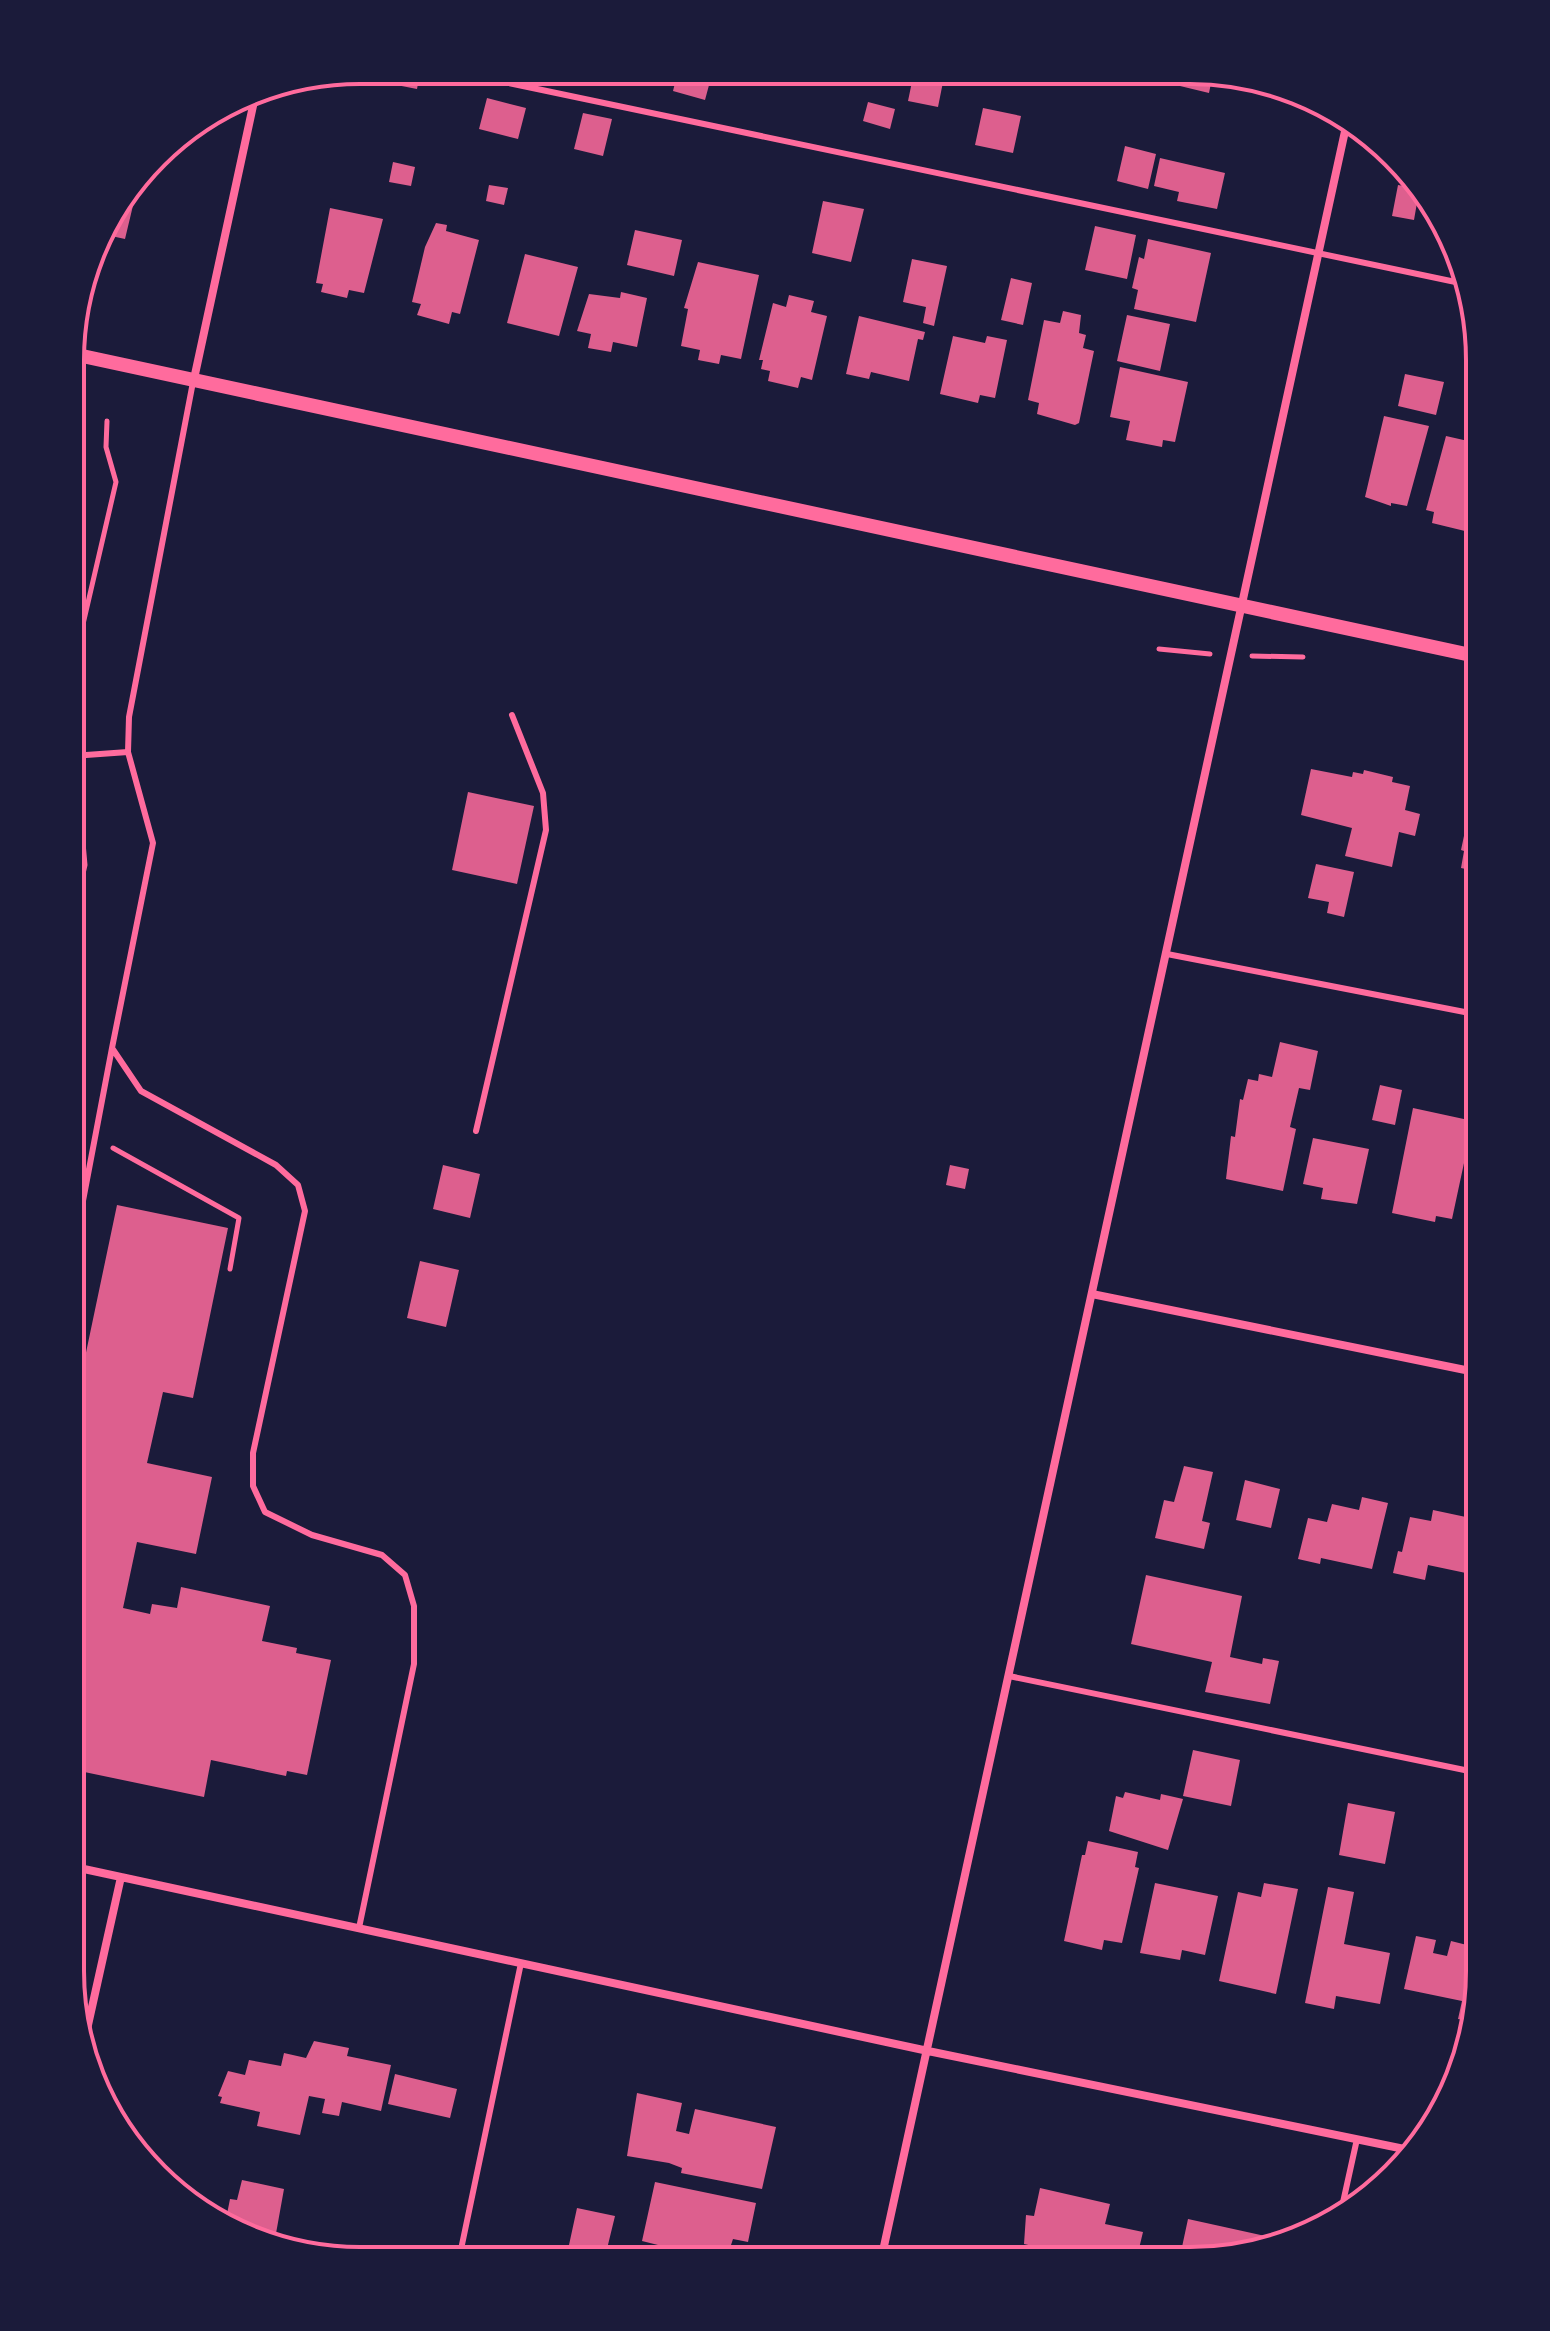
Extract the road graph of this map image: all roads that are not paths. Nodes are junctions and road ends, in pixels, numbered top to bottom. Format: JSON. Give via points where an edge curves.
{"nodes":[{"id":1,"x":517,"y":85,"type":"edge"},
{"id":2,"x":253,"y":107,"type":"edge"},
{"id":3,"x":1345,"y":132,"type":"edge"},
{"id":4,"x":1319,"y":254,"type":"junction"},
{"id":5,"x":1454,"y":282,"type":"edge"},
{"id":6,"x":84,"y":356,"type":"edge"},
{"id":7,"x":194,"y":379,"type":"junction"},
{"id":8,"x":1241,"y":607,"type":"junction"},
{"id":9,"x":1466,"y":654,"type":"edge"},
{"id":10,"x":512,"y":715,"type":"dead end"},
{"id":11,"x":128,"y":752,"type":"junction"},
{"id":12,"x":84,"y":757,"type":"edge"},
{"id":13,"x":1167,"y":954,"type":"junction"},
{"id":14,"x":1466,"y":1012,"type":"edge"},
{"id":15,"x":112,"y":1048,"type":"junction"},
{"id":16,"x":476,"y":1131,"type":"dead end"},
{"id":17,"x":84,"y":1196,"type":"edge"},
{"id":18,"x":1092,"y":1294,"type":"junction"},
{"id":19,"x":1465,"y":1370,"type":"edge"},
{"id":20,"x":1009,"y":1676,"type":"junction"},
{"id":21,"x":1465,"y":1770,"type":"edge"},
{"id":22,"x":84,"y":1869,"type":"edge"},
{"id":23,"x":121,"y":1877,"type":"junction"},
{"id":24,"x":359,"y":1928,"type":"junction"},
{"id":25,"x":521,"y":1963,"type":"junction"},
{"id":26,"x":89,"y":2022,"type":"edge"},
{"id":27,"x":928,"y":2051,"type":"junction"},
{"id":28,"x":1357,"y":2139,"type":"junction"},
{"id":29,"x":1401,"y":2148,"type":"edge"},
{"id":30,"x":1344,"y":2200,"type":"edge"},
{"id":31,"x":462,"y":2247,"type":"edge"},
{"id":32,"x":884,"y":2247,"type":"edge"}],
"edges":[{"from":1,"to":4,"type":"lane"},
{"from":2,"to":7,"type":"street"},
{"from":3,"to":4,"type":"street"},
{"from":4,"to":5,"type":"lane"},
{"from":4,"to":8,"type":"street"},
{"from":6,"to":7,"type":"street"},
{"from":7,"to":8,"type":"street"},
{"from":7,"to":11,"type":"lane","via":[[143,635]]},
{"from":8,"to":9,"type":"street"},
{"from":8,"to":13,"type":"street"},
{"from":10,"to":16,"type":"lane","via":[[543,793],[546,830]]},
{"from":11,"to":12,"type":"lane"},
{"from":11,"to":15,"type":"lane","via":[[153,843]]},
{"from":13,"to":14,"type":"lane"},
{"from":13,"to":18,"type":"street"},
{"from":15,"to":17,"type":"lane"},
{"from":15,"to":24,"type":"lane","via":[[141,1091],[276,1165],[298,1185],[305,1211],[253,1453],[253,1486],[265,1512],[312,1535],[382,1555],[405,1575],[416,1628],[414,1664]]},
{"from":18,"to":19,"type":"street"},
{"from":18,"to":20,"type":"street"},
{"from":20,"to":21,"type":"lane"},
{"from":20,"to":27,"type":"street"},
{"from":22,"to":23,"type":"street"},
{"from":23,"to":24,"type":"street"},
{"from":23,"to":26,"type":"street"},
{"from":24,"to":25,"type":"street"},
{"from":25,"to":27,"type":"street"},
{"from":25,"to":31,"type":"lane"},
{"from":27,"to":28,"type":"street"},
{"from":27,"to":32,"type":"street"},
{"from":28,"to":29,"type":"street"},
{"from":28,"to":30,"type":"lane"}]}
